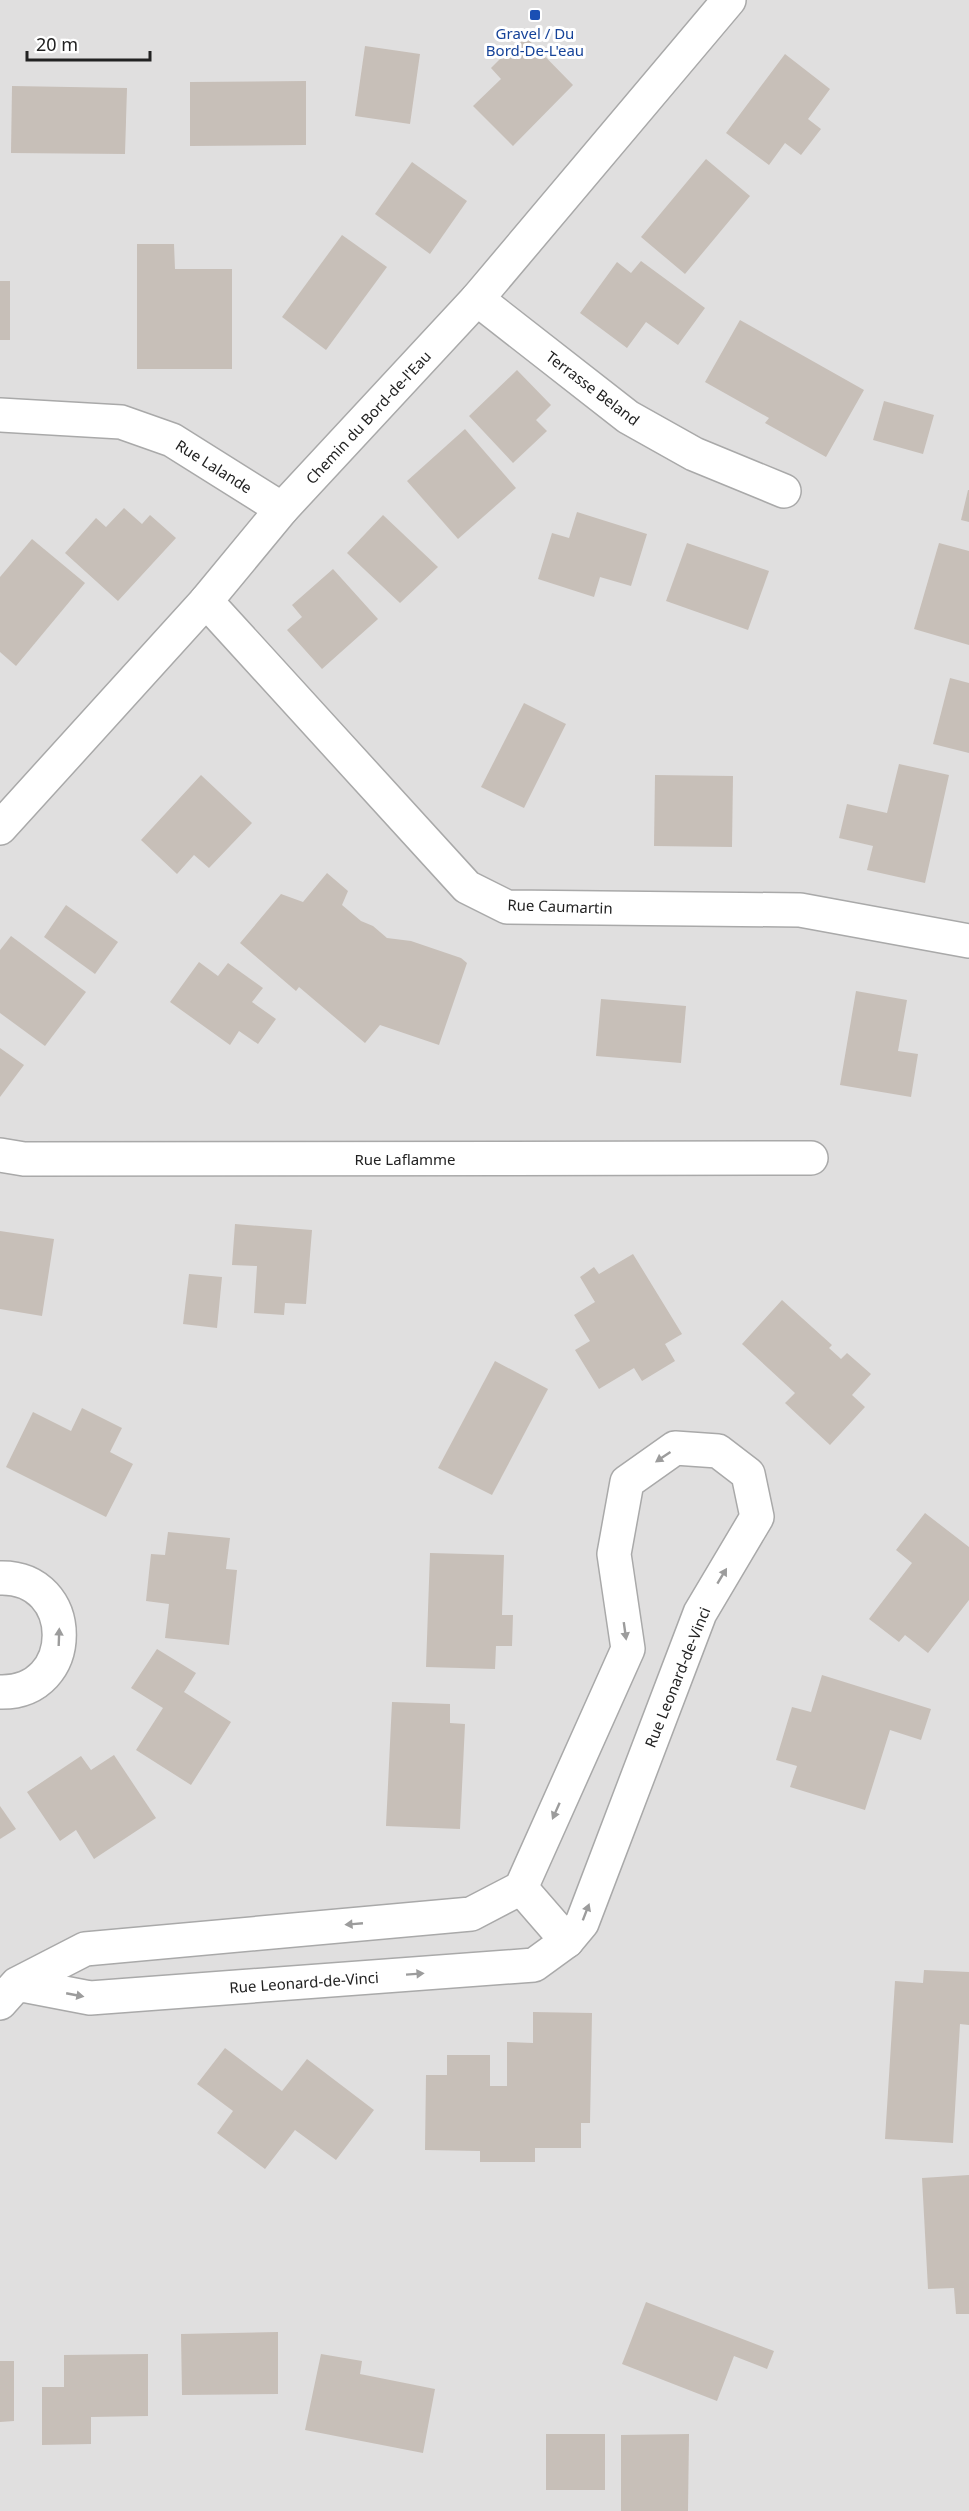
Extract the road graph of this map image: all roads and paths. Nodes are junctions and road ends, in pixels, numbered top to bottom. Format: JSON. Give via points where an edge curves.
{"nodes":[{"id":1,"x":729,"y":0,"type":"edge"},
{"id":2,"x":477,"y":299,"type":"junction"},
{"id":3,"x":0,"y":415,"type":"edge"},
{"id":4,"x":784,"y":491,"type":"dead end"},
{"id":5,"x":282,"y":509,"type":"junction"},
{"id":6,"x":206,"y":601,"type":"junction"},
{"id":7,"x":0,"y":828,"type":"edge"},
{"id":8,"x":969,"y":941,"type":"edge"},
{"id":9,"x":0,"y":1155,"type":"edge"},
{"id":10,"x":811,"y":1158,"type":"dead end"},
{"id":11,"x":0,"y":1578,"type":"edge"},
{"id":12,"x":0,"y":1692,"type":"edge"},
{"id":13,"x":521,"y":1888,"type":"junction"},
{"id":14,"x":567,"y":1941,"type":"junction"},
{"id":15,"x":9,"y":1994,"type":"edge"}],
"edges":[{"from":1,"to":2,"type":"street","name":"Chemin du Bord-de-l'Eau"},
{"from":2,"to":4,"type":"street","name":"Terrasse Beland","via":[[628,417],[694,454]]},
{"from":2,"to":5,"type":"street","name":"Chemin du Bord-de-l'Eau"},
{"from":3,"to":5,"type":"street","name":"Rue Lalande","via":[[121,422],[172,440]]},
{"from":5,"to":6,"type":"street","name":"Chemin du Bord-de-l'Eau"},
{"from":6,"to":7,"type":"street","name":"Chemin du Bord-de-l'Eau"},
{"from":6,"to":8,"type":"street","name":"Rue Caumartin","via":[[466,887],[507,907],[800,910]]},
{"from":9,"to":10,"type":"street","name":"Rue Laflamme","via":[[24,1159]]},
{"from":12,"to":11,"type":"street","one_way":true,"via":[[31,1685],[46,1673],[57,1656],[60,1637],[54,1610],[37,1588],[20,1580]]},
{"from":13,"to":14,"type":"street"},
{"from":14,"to":13,"type":"street","name":"Rue Leonard-de-Vinci","one_way":true,"via":[[582,1923],[700,1613],[757,1517],[748,1474],[718,1451],[675,1448],[627,1482],[614,1554],[628,1649]]},
{"from":13,"to":15,"type":"street","name":"Rue Leonard-de-Vinci","one_way":true,"via":[[471,1914],[85,1949]]},
{"from":15,"to":14,"type":"street","name":"Rue Leonard-de-Vinci","one_way":true,"via":[[90,1998],[534,1965]]}]}
